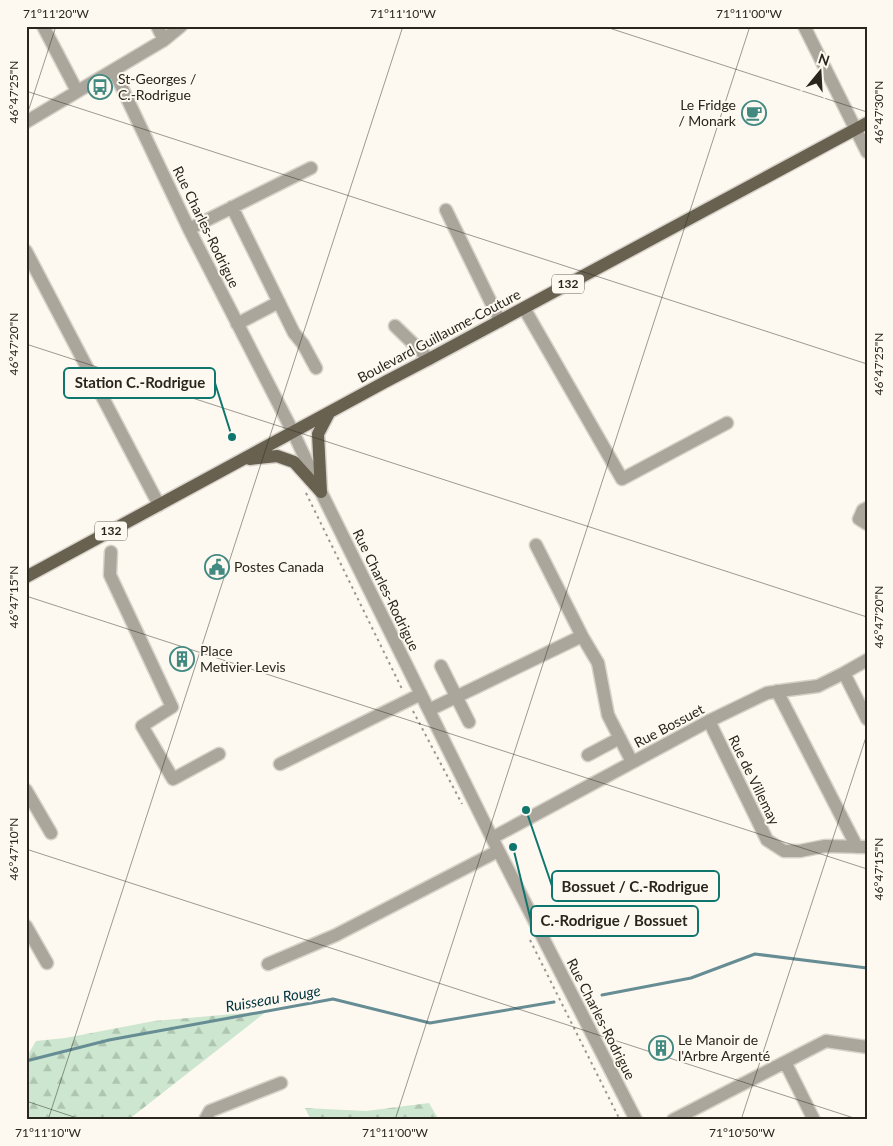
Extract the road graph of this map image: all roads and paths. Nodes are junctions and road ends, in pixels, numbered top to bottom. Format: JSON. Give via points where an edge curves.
{"nodes":[{"id":1,"x":43,"y":26,"type":"edge"},
{"id":2,"x":157,"y":26,"type":"edge"},
{"id":3,"x":181,"y":26,"type":"edge"},
{"id":4,"x":804,"y":26,"type":"edge"},
{"id":5,"x":164,"y":40,"type":"junction"},
{"id":6,"x":114,"y":71,"type":"junction"},
{"id":7,"x":76,"y":92,"type":"junction"},
{"id":8,"x":26,"y":122,"type":"edge"},
{"id":9,"x":861,"y":126,"type":"edge"},
{"id":10,"x":867,"y":152,"type":"edge"},
{"id":11,"x":311,"y":168,"type":"dead end"},
{"id":12,"x":232,"y":207,"type":"junction"},
{"id":13,"x":446,"y":210,"type":"dead end"},
{"id":14,"x":189,"y":229,"type":"junction"},
{"id":15,"x":26,"y":251,"type":"edge"},
{"id":16,"x":279,"y":302,"type":"junction"},
{"id":17,"x":524,"y":308,"type":"junction"},
{"id":18,"x":500,"y":321,"type":"junction"},
{"id":19,"x":237,"y":324,"type":"junction"},
{"id":20,"x":395,"y":326,"type":"dead end"},
{"id":21,"x":429,"y":360,"type":"junction"},
{"id":22,"x":316,"y":368,"type":"dead end"},
{"id":23,"x":328,"y":414,"type":"junction"},
{"id":24,"x":727,"y":423,"type":"dead end"},
{"id":25,"x":293,"y":432,"type":"junction"},
{"id":26,"x":243,"y":460,"type":"junction"},
{"id":27,"x":321,"y":492,"type":"junction"},
{"id":28,"x":159,"y":505,"type":"junction"},
{"id":29,"x":867,"y":508,"type":"edge"},
{"id":30,"x":867,"y":524,"type":"edge"},
{"id":31,"x":536,"y":544,"type":"dead end"},
{"id":32,"x":112,"y":552,"type":"dead end"},
{"id":33,"x":26,"y":577,"type":"edge"},
{"id":34,"x":582,"y":636,"type":"junction"},
{"id":35,"x":867,"y":660,"type":"edge"},
{"id":36,"x":441,"y":666,"type":"dead end"},
{"id":37,"x":844,"y":673,"type":"junction"},
{"id":38,"x":777,"y":692,"type":"junction"},
{"id":39,"x":422,"y":694,"type":"junction"},
{"id":40,"x":457,"y":697,"type":"junction"},
{"id":41,"x":429,"y":710,"type":"junction"},
{"id":42,"x":867,"y":719,"type":"edge"},
{"id":43,"x":709,"y":721,"type":"junction"},
{"id":44,"x":470,"y":722,"type":"dead end"},
{"id":45,"x":620,"y":738,"type":"junction"},
{"id":46,"x":220,"y":754,"type":"dead end"},
{"id":47,"x":588,"y":755,"type":"dead end"},
{"id":48,"x":632,"y":762,"type":"junction"},
{"id":49,"x":280,"y":764,"type":"dead end"},
{"id":50,"x":26,"y":790,"type":"edge"},
{"id":51,"x":51,"y":833,"type":"dead end"},
{"id":52,"x":492,"y":838,"type":"junction"},
{"id":53,"x":862,"y":847,"type":"edge"},
{"id":54,"x":498,"y":851,"type":"junction"},
{"id":55,"x":26,"y":926,"type":"edge"},
{"id":56,"x":47,"y":963,"type":"dead end"},
{"id":57,"x":268,"y":964,"type":"dead end"},
{"id":58,"x":867,"y":1047,"type":"edge"},
{"id":59,"x":785,"y":1062,"type":"junction"},
{"id":60,"x":281,"y":1083,"type":"dead end"},
{"id":61,"x":205,"y":1120,"type":"edge"},
{"id":62,"x":636,"y":1120,"type":"edge"},
{"id":63,"x":673,"y":1120,"type":"edge"},
{"id":64,"x":814,"y":1120,"type":"edge"}],
"edges":[{"from":1,"to":7,"type":"street"},
{"from":2,"to":5,"type":"street"},
{"from":3,"to":5,"type":"street"},
{"from":4,"to":9,"type":"street"},
{"from":5,"to":6,"type":"street"},
{"from":6,"to":7,"type":"street"},
{"from":6,"to":14,"type":"street","name":"Rue Charles-Rodrigue"},
{"from":7,"to":8,"type":"street"},
{"from":9,"to":10,"type":"street"},
{"from":9,"to":17,"type":"main road","name":"Boulevard Guillaume-Couture","number":"132"},
{"from":11,"to":12,"type":"street"},
{"from":12,"to":14,"type":"street"},
{"from":12,"to":16,"type":"street"},
{"from":13,"to":18,"type":"street"},
{"from":14,"to":19,"type":"street","name":"Rue Charles-Rodrigue"},
{"from":15,"to":28,"type":"street"},
{"from":16,"to":19,"type":"street"},
{"from":16,"to":22,"type":"street"},
{"from":17,"to":18,"type":"main road","name":"Boulevard Guillaume-Couture","number":"132"},
{"from":17,"to":24,"type":"street","via":[[622,479]]},
{"from":18,"to":21,"type":"main road","name":"Boulevard Guillaume-Couture","number":"132"},
{"from":19,"to":25,"type":"street","name":"Rue Charles-Rodrigue"},
{"from":20,"to":21,"type":"street"},
{"from":21,"to":23,"type":"main road","name":"Boulevard Guillaume-Couture","number":"132"},
{"from":23,"to":25,"type":"main road","name":"Boulevard Guillaume-Couture","number":"132"},
{"from":23,"to":27,"type":"main road","via":[[318,434]]},
{"from":25,"to":26,"type":"main road","name":"Boulevard Guillaume-Couture","number":"132"},
{"from":25,"to":27,"type":"street","name":"Rue Charles-Rodrigue"},
{"from":26,"to":27,"type":"main road","via":[[277,456],[294,462]]},
{"from":26,"to":28,"type":"main road","name":"Boulevard Guillaume-Couture","number":"132"},
{"from":27,"to":39,"type":"street","name":"Rue Charles-Rodrigue"},
{"from":28,"to":33,"type":"main road","name":"Boulevard Guillaume-Couture","number":"132"},
{"from":29,"to":30,"type":"street","via":[[859,519]]},
{"from":31,"to":34,"type":"street"},
{"from":32,"to":46,"type":"street","via":[[110,575],[172,707],[142,726],[173,779]]},
{"from":34,"to":40,"type":"street"},
{"from":34,"to":45,"type":"street","via":[[598,663],[608,715]]},
{"from":35,"to":37,"type":"street","name":"Rue Bossuet"},
{"from":36,"to":40,"type":"street"},
{"from":37,"to":38,"type":"street","name":"Rue Bossuet","via":[[818,686]]},
{"from":37,"to":42,"type":"street"},
{"from":38,"to":43,"type":"street","name":"Rue Bossuet"},
{"from":38,"to":53,"type":"street"},
{"from":39,"to":41,"type":"street","name":"Rue Charles-Rodrigue"},
{"from":39,"to":49,"type":"street"},
{"from":40,"to":41,"type":"street"},
{"from":40,"to":44,"type":"street"},
{"from":41,"to":52,"type":"street","name":"Rue Charles-Rodrigue"},
{"from":43,"to":48,"type":"street","name":"Rue Bossuet"},
{"from":43,"to":53,"type":"street","name":"Rue de Villemay","via":[[768,840],[784,851],[825,846]]},
{"from":45,"to":47,"type":"street"},
{"from":45,"to":48,"type":"street"},
{"from":48,"to":52,"type":"street","name":"Rue Bossuet"},
{"from":50,"to":51,"type":"street"},
{"from":52,"to":54,"type":"street","name":"Rue Charles-Rodrigue"},
{"from":54,"to":57,"type":"street","via":[[336,935]]},
{"from":54,"to":62,"type":"street","name":"Rue Charles-Rodrigue"},
{"from":55,"to":56,"type":"street"},
{"from":58,"to":59,"type":"street","via":[[826,1041]]},
{"from":59,"to":63,"type":"street"},
{"from":59,"to":64,"type":"street"},
{"from":60,"to":61,"type":"street","via":[[210,1111]]}]}
